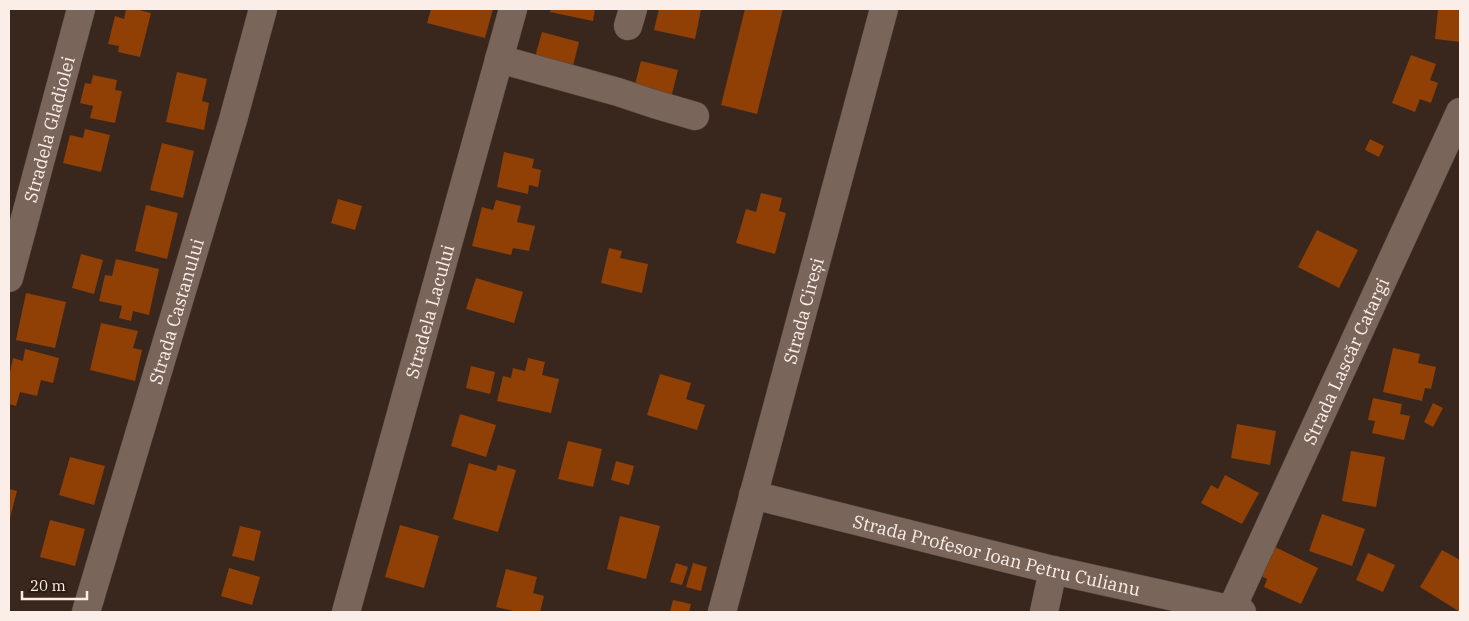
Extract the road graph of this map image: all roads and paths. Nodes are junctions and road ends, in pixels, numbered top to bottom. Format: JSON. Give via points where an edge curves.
{"nodes":[{"id":1,"x":81,"y":9,"type":"edge"},
{"id":2,"x":263,"y":9,"type":"edge"},
{"id":3,"x":513,"y":9,"type":"edge"},
{"id":4,"x":884,"y":9,"type":"edge"},
{"id":5,"x":499,"y":59,"type":"junction"},
{"id":6,"x":1460,"y":112,"type":"edge"},
{"id":7,"x":695,"y":116,"type":"dead end"},
{"id":8,"x":9,"y":278,"type":"edge"},
{"id":9,"x":754,"y":495,"type":"junction"},
{"id":10,"x":1053,"y":570,"type":"junction"},
{"id":11,"x":1236,"y":611,"type":"edge"},
{"id":12,"x":86,"y":612,"type":"edge"},
{"id":13,"x":346,"y":612,"type":"edge"},
{"id":14,"x":722,"y":612,"type":"edge"},
{"id":15,"x":1044,"y":612,"type":"edge"}],
"edges":[{"from":1,"to":8,"type":"street","name":"Stradela Gladiolei"},
{"from":2,"to":12,"type":"street","name":"Strada Castanului"},
{"from":3,"to":5,"type":"street","name":"Stradela Lacului"},
{"from":4,"to":9,"type":"street","name":"Strada Cireși"},
{"from":5,"to":7,"type":"street"},
{"from":5,"to":13,"type":"street","name":"Stradela Lacului"},
{"from":6,"to":11,"type":"street","name":"Strada Lascăr Catargi"},
{"from":9,"to":10,"type":"street","name":"Strada Profesor Ioan Petru Culianu"},
{"from":9,"to":14,"type":"street","name":"Strada Cireși"},
{"from":10,"to":11,"type":"street","name":"Strada Profesor Ioan Petru Culianu"},
{"from":10,"to":15,"type":"street"}]}
